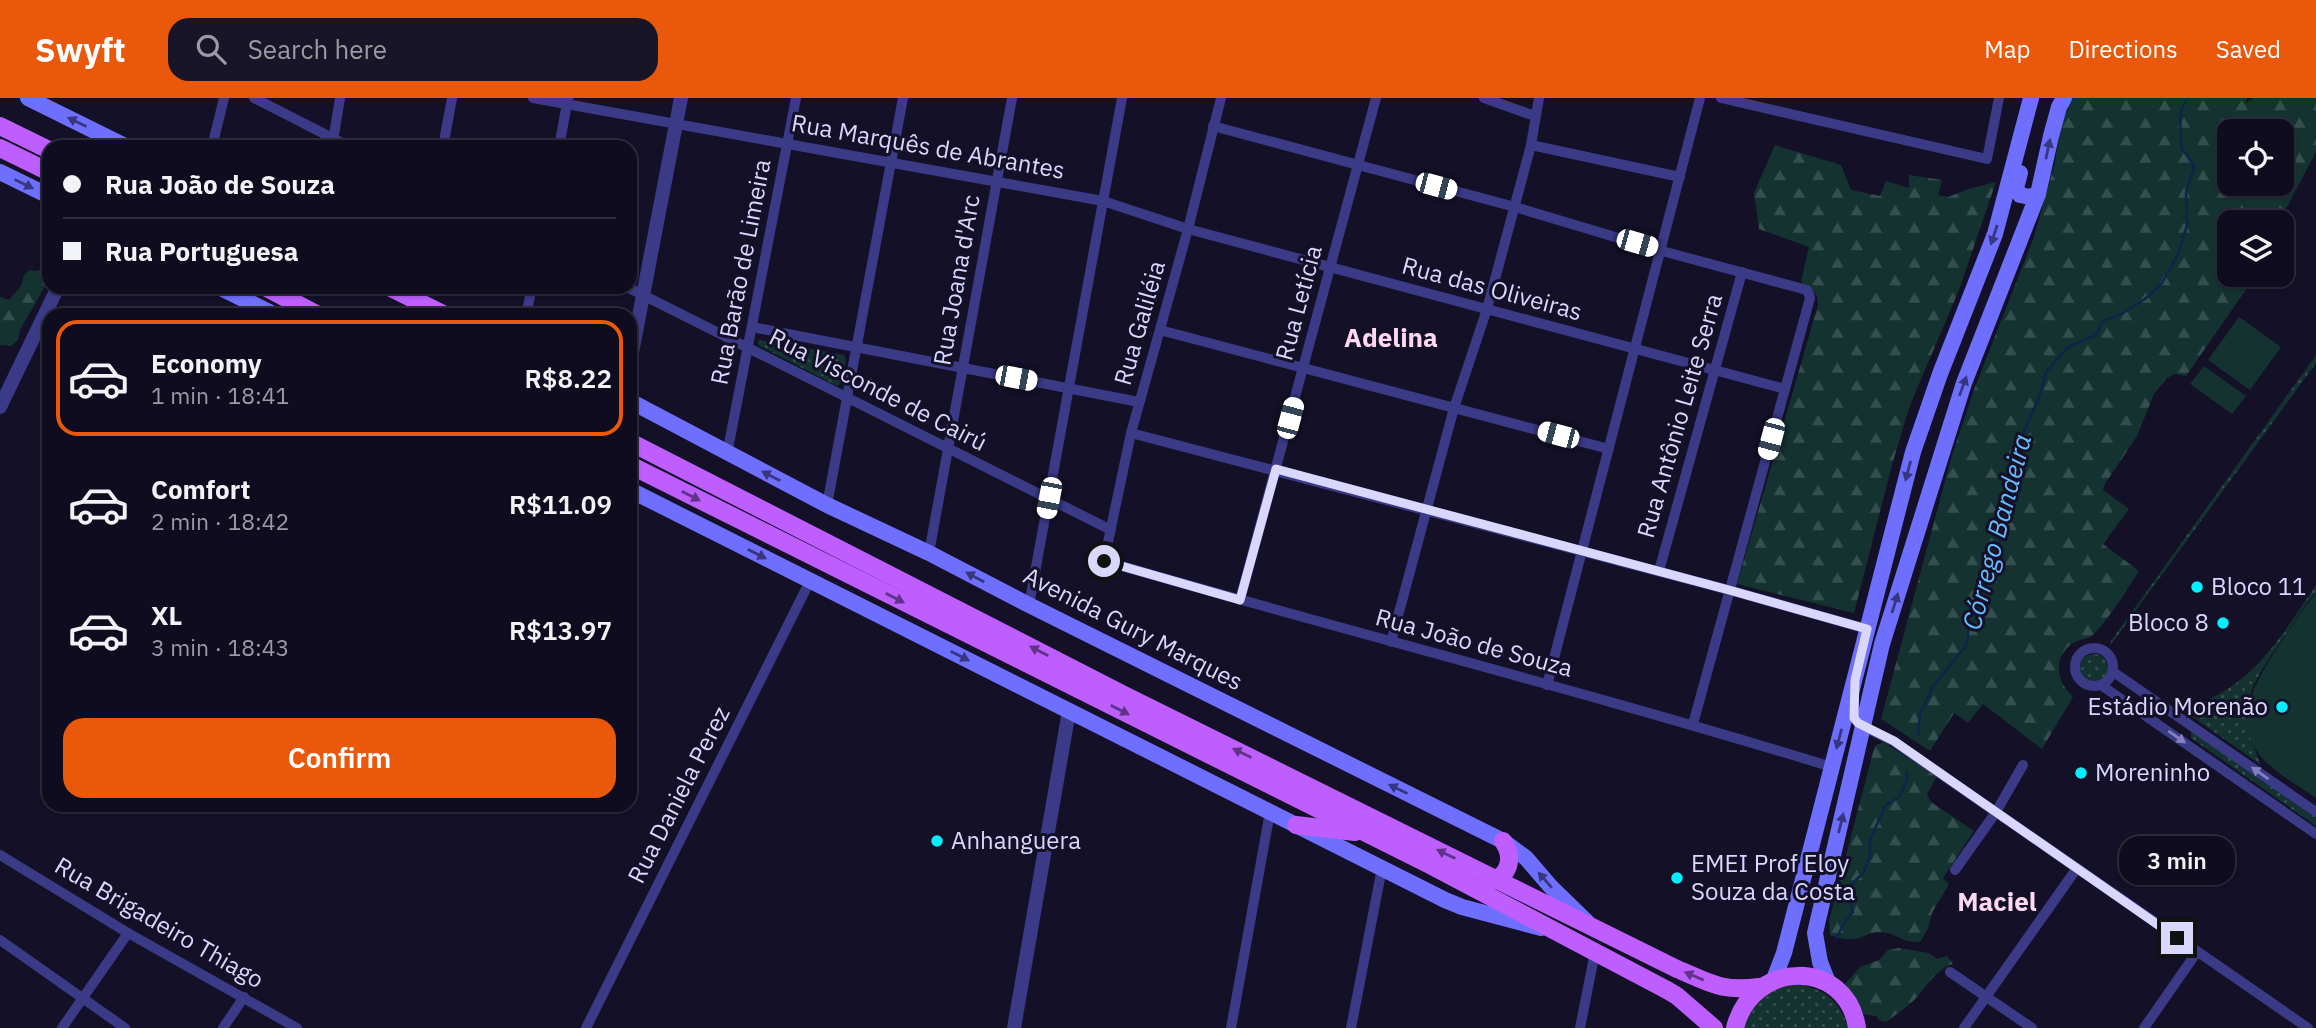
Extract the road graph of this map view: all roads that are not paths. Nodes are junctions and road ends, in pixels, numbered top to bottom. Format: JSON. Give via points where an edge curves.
{"nodes":[{"id":1,"x":28,"y":98,"type":"edge"},
{"id":2,"x":224,"y":98,"type":"edge"},
{"id":3,"x":254,"y":98,"type":"edge"},
{"id":4,"x":340,"y":98,"type":"edge"},
{"id":5,"x":452,"y":98,"type":"edge"},
{"id":6,"x":533,"y":98,"type":"edge"},
{"id":7,"x":681,"y":98,"type":"edge"},
{"id":8,"x":796,"y":98,"type":"edge"},
{"id":9,"x":903,"y":98,"type":"edge"},
{"id":10,"x":1012,"y":98,"type":"edge"},
{"id":11,"x":1122,"y":98,"type":"edge"},
{"id":12,"x":1221,"y":98,"type":"edge"},
{"id":13,"x":1376,"y":98,"type":"edge"},
{"id":14,"x":1484,"y":98,"type":"edge"},
{"id":15,"x":1539,"y":98,"type":"edge"},
{"id":16,"x":1700,"y":98,"type":"edge"},
{"id":17,"x":1721,"y":98,"type":"edge"},
{"id":18,"x":1999,"y":98,"type":"edge"},
{"id":19,"x":2031,"y":98,"type":"edge"},
{"id":20,"x":2064,"y":98,"type":"edge"},
{"id":21,"x":568,"y":101,"type":"edge"},
{"id":22,"x":1535,"y":116,"type":"junction"},
{"id":23,"x":677,"y":124,"type":"junction"},
{"id":24,"x":0,"y":126,"type":"edge"},
{"id":25,"x":1213,"y":126,"type":"junction"},
{"id":26,"x":113,"y":140,"type":"edge"},
{"id":27,"x":214,"y":140,"type":"edge"},
{"id":28,"x":327,"y":140,"type":"edge"},
{"id":29,"x":333,"y":140,"type":"edge"},
{"id":30,"x":444,"y":140,"type":"edge"},
{"id":31,"x":560,"y":140,"type":"edge"},
{"id":32,"x":788,"y":143,"type":"junction"},
{"id":33,"x":1531,"y":145,"type":"junction"},
{"id":34,"x":42,"y":147,"type":"edge"},
{"id":35,"x":0,"y":148,"type":"edge"},
{"id":36,"x":2018,"y":154,"type":"junction"},
{"id":37,"x":891,"y":163,"type":"junction"},
{"id":38,"x":1358,"y":166,"type":"junction"},
{"id":39,"x":42,"y":169,"type":"edge"},
{"id":40,"x":0,"y":172,"type":"edge"},
{"id":41,"x":1680,"y":177,"type":"junction"},
{"id":42,"x":997,"y":181,"type":"junction"},
{"id":43,"x":42,"y":193,"type":"edge"},
{"id":44,"x":2038,"y":194,"type":"junction"},
{"id":45,"x":1103,"y":201,"type":"junction"},
{"id":46,"x":1514,"y":207,"type":"junction"},
{"id":47,"x":1188,"y":229,"type":"junction"},
{"id":48,"x":1661,"y":251,"type":"junction"},
{"id":49,"x":1331,"y":267,"type":"junction"},
{"id":50,"x":1742,"y":272,"type":"junction"},
{"id":51,"x":637,"y":292,"type":"edge"},
{"id":52,"x":233,"y":294,"type":"edge"},
{"id":53,"x":278,"y":294,"type":"edge"},
{"id":54,"x":416,"y":294,"type":"edge"},
{"id":55,"x":644,"y":296,"type":"junction"},
{"id":56,"x":261,"y":308,"type":"edge"},
{"id":57,"x":305,"y":308,"type":"edge"},
{"id":58,"x":435,"y":308,"type":"edge"},
{"id":59,"x":1487,"y":309,"type":"junction"},
{"id":60,"x":42,"y":320,"type":"edge"},
{"id":61,"x":752,"y":327,"type":"junction"},
{"id":62,"x":637,"y":330,"type":"edge"},
{"id":63,"x":1160,"y":330,"type":"junction"},
{"id":64,"x":857,"y":347,"type":"junction"},
{"id":65,"x":747,"y":348,"type":"junction"},
{"id":66,"x":1636,"y":349,"type":"junction"},
{"id":67,"x":963,"y":368,"type":"junction"},
{"id":68,"x":1304,"y":368,"type":"junction"},
{"id":69,"x":1714,"y":371,"type":"junction"},
{"id":70,"x":1069,"y":388,"type":"junction"},
{"id":71,"x":1785,"y":389,"type":"junction"},
{"id":72,"x":847,"y":398,"type":"junction"},
{"id":73,"x":1139,"y":402,"type":"junction"},
{"id":74,"x":637,"y":405,"type":"edge"},
{"id":75,"x":0,"y":407,"type":"edge"},
{"id":76,"x":1454,"y":408,"type":"junction"},
{"id":77,"x":1131,"y":433,"type":"junction"},
{"id":78,"x":637,"y":446,"type":"edge"},
{"id":79,"x":948,"y":448,"type":"junction"},
{"id":80,"x":1609,"y":449,"type":"junction"},
{"id":81,"x":727,"y":454,"type":"junction"},
{"id":82,"x":637,"y":468,"type":"edge"},
{"id":83,"x":1276,"y":469,"type":"junction"},
{"id":84,"x":637,"y":494,"type":"edge"},
{"id":85,"x":1049,"y":498,"type":"junction"},
{"id":86,"x":827,"y":505,"type":"junction"},
{"id":87,"x":1426,"y":509,"type":"junction"},
{"id":88,"x":1111,"y":530,"type":"junction"},
{"id":89,"x":1583,"y":551,"type":"junction"},
{"id":90,"x":929,"y":553,"type":"junction"},
{"id":91,"x":1104,"y":561,"type":"joint"},
{"id":92,"x":1659,"y":571,"type":"junction"},
{"id":93,"x":810,"y":581,"type":"junction"},
{"id":94,"x":1729,"y":590,"type":"junction"},
{"id":95,"x":1240,"y":600,"type":"junction"},
{"id":96,"x":1029,"y":605,"type":"junction"},
{"id":97,"x":1867,"y":629,"type":"junction"},
{"id":98,"x":1391,"y":642,"type":"junction"},
{"id":99,"x":1882,"y":643,"type":"junction"},
{"id":100,"x":2112,"y":671,"type":"junction"},
{"id":101,"x":1855,"y":680,"type":"junction"},
{"id":102,"x":1547,"y":685,"type":"junction"},
{"id":103,"x":2101,"y":685,"type":"junction"},
{"id":104,"x":2163,"y":706,"type":"junction"},
{"id":105,"x":1069,"y":711,"type":"junction"},
{"id":106,"x":2155,"y":721,"type":"junction"},
{"id":107,"x":1693,"y":724,"type":"junction"},
{"id":108,"x":1864,"y":727,"type":"junction"},
{"id":109,"x":2023,"y":765,"type":"dead end"},
{"id":110,"x":1832,"y":767,"type":"junction"},
{"id":111,"x":1270,"y":812,"type":"junction"},
{"id":112,"x":1996,"y":812,"type":"junction"},
{"id":113,"x":2316,"y":812,"type":"edge"},
{"id":114,"x":1296,"y":825,"type":"junction"},
{"id":115,"x":1366,"y":833,"type":"junction"},
{"id":116,"x":2316,"y":834,"type":"edge"},
{"id":117,"x":1503,"y":841,"type":"junction"},
{"id":118,"x":0,"y":855,"type":"edge"},
{"id":119,"x":1428,"y":864,"type":"junction"},
{"id":120,"x":2077,"y":868,"type":"junction"},
{"id":121,"x":1382,"y":869,"type":"junction"},
{"id":122,"x":1955,"y":870,"type":"dead end"},
{"id":123,"x":1497,"y":880,"type":"junction"},
{"id":124,"x":1594,"y":928,"type":"junction"},
{"id":125,"x":128,"y":933,"type":"junction"},
{"id":126,"x":1560,"y":933,"type":"junction"},
{"id":127,"x":0,"y":940,"type":"edge"},
{"id":128,"x":2197,"y":951,"type":"junction"},
{"id":129,"x":1595,"y":952,"type":"junction"},
{"id":130,"x":1950,"y":972,"type":"dead end"},
{"id":131,"x":1767,"y":983,"type":"junction"},
{"id":132,"x":1829,"y":985,"type":"junction"},
{"id":133,"x":244,"y":997,"type":"junction"},
{"id":134,"x":1986,"y":997,"type":"junction"},
{"id":135,"x":83,"y":999,"type":"junction"},
{"id":136,"x":62,"y":1028,"type":"edge"},
{"id":137,"x":125,"y":1028,"type":"edge"},
{"id":138,"x":223,"y":1028,"type":"edge"},
{"id":139,"x":297,"y":1028,"type":"edge"},
{"id":140,"x":586,"y":1028,"type":"edge"},
{"id":141,"x":1014,"y":1028,"type":"edge"},
{"id":142,"x":1231,"y":1028,"type":"edge"},
{"id":143,"x":1351,"y":1028,"type":"edge"},
{"id":144,"x":1580,"y":1028,"type":"edge"},
{"id":145,"x":1714,"y":1028,"type":"edge"},
{"id":146,"x":1735,"y":1028,"type":"edge"},
{"id":147,"x":1857,"y":1028,"type":"edge"},
{"id":148,"x":1964,"y":1028,"type":"edge"},
{"id":149,"x":2032,"y":1028,"type":"edge"},
{"id":150,"x":2144,"y":1028,"type":"edge"},
{"id":151,"x":2308,"y":1028,"type":"edge"}],
"edges":[{"from":26,"to":1,"type":"main road","one_way":true},
{"from":2,"to":27,"type":"street"},
{"from":3,"to":28,"type":"street"},
{"from":4,"to":29,"type":"street"},
{"from":5,"to":30,"type":"street"},
{"from":6,"to":21,"type":"street","name":"Rua Marquês de Abrantes"},
{"from":7,"to":23,"type":"street"},
{"from":8,"to":32,"type":"street","name":"Rua Barão de Limeira"},
{"from":9,"to":37,"type":"street"},
{"from":10,"to":42,"type":"street","name":"Rua Joana d'Arc"},
{"from":11,"to":45,"type":"street"},
{"from":12,"to":25,"type":"street","name":"Rua Galiléia"},
{"from":13,"to":38,"type":"street","name":"Rua Letícia"},
{"from":14,"to":22,"type":"street"},
{"from":15,"to":22,"type":"street"},
{"from":16,"to":41,"type":"street"},
{"from":17,"to":18,"type":"street","via":[[1987,159]]},
{"from":19,"to":36,"type":"main road"},
{"from":44,"to":20,"type":"main road","one_way":true},
{"from":21,"to":23,"type":"street","name":"Rua Marquês de Abrantes"},
{"from":21,"to":31,"type":"street"},
{"from":22,"to":33,"type":"street"},
{"from":23,"to":32,"type":"street","name":"Rua Marquês de Abrantes"},
{"from":23,"to":55,"type":"street"},
{"from":24,"to":34,"type":"main road"},
{"from":25,"to":38,"type":"street"},
{"from":25,"to":47,"type":"street","name":"Rua Galiléia"},
{"from":32,"to":37,"type":"street","name":"Rua Marquês de Abrantes"},
{"from":32,"to":61,"type":"street","name":"Rua Barão de Limeira"},
{"from":33,"to":41,"type":"street"},
{"from":33,"to":46,"type":"street"},
{"from":35,"to":39,"type":"main road"},
{"from":36,"to":44,"type":"main road","via":[[2017,192],[2026,198]]},
{"from":36,"to":97,"type":"main road","one_way":true,"via":[[1995,234],[1913,452]]},
{"from":37,"to":42,"type":"street","name":"Rua Marquês de Abrantes"},
{"from":37,"to":64,"type":"street"},
{"from":38,"to":46,"type":"street"},
{"from":38,"to":49,"type":"street","name":"Rua Letícia"},
{"from":40,"to":43,"type":"main road","one_way":true},
{"from":41,"to":48,"type":"street"},
{"from":42,"to":45,"type":"street","name":"Rua Marquês de Abrantes"},
{"from":42,"to":67,"type":"street","name":"Rua Joana d'Arc"},
{"from":99,"to":44,"type":"main road","one_way":true,"via":[[1964,383]]},
{"from":45,"to":47,"type":"street","name":"Rua Marquês de Abrantes"},
{"from":45,"to":70,"type":"street"},
{"from":46,"to":48,"type":"street"},
{"from":46,"to":59,"type":"street"},
{"from":47,"to":49,"type":"street","name":"Rua das Oliveiras"},
{"from":47,"to":63,"type":"street","name":"Rua Galiléia"},
{"from":48,"to":50,"type":"street"},
{"from":48,"to":66,"type":"street"},
{"from":49,"to":59,"type":"street","name":"Rua das Oliveiras"},
{"from":49,"to":68,"type":"street","name":"Rua Letícia"},
{"from":50,"to":69,"type":"street","name":"Rua Antônio Leite Serra"},
{"from":50,"to":71,"type":"street","via":[[1807,290],[1810,298]]},
{"from":51,"to":55,"type":"street","name":"Rua Visconde de Cairú"},
{"from":52,"to":56,"type":"main road"},
{"from":53,"to":57,"type":"main road"},
{"from":54,"to":58,"type":"main road"},
{"from":55,"to":62,"type":"street"},
{"from":55,"to":65,"type":"street","name":"Rua Visconde de Cairú"},
{"from":59,"to":66,"type":"street","name":"Rua das Oliveiras"},
{"from":59,"to":76,"type":"street"},
{"from":60,"to":75,"type":"street"},
{"from":61,"to":64,"type":"street"},
{"from":61,"to":65,"type":"street","name":"Rua Barão de Limeira"},
{"from":63,"to":68,"type":"street"},
{"from":63,"to":73,"type":"street","name":"Rua Galiléia"},
{"from":64,"to":67,"type":"street"},
{"from":64,"to":72,"type":"street"},
{"from":65,"to":72,"type":"street","name":"Rua Visconde de Cairú"},
{"from":65,"to":81,"type":"street","name":"Rua Barão de Limeira"},
{"from":66,"to":69,"type":"street","name":"Rua das Oliveiras"},
{"from":66,"to":80,"type":"street"},
{"from":67,"to":70,"type":"street"},
{"from":67,"to":79,"type":"street","name":"Rua Joana d'Arc"},
{"from":68,"to":76,"type":"street"},
{"from":68,"to":83,"type":"street","name":"Rua Letícia"},
{"from":69,"to":71,"type":"street","name":"Rua das Oliveiras"},
{"from":69,"to":92,"type":"street","name":"Rua Antônio Leite Serra"},
{"from":70,"to":73,"type":"street"},
{"from":70,"to":85,"type":"street"},
{"from":71,"to":94,"type":"street"},
{"from":72,"to":79,"type":"street","name":"Rua Visconde de Cairú"},
{"from":72,"to":86,"type":"street"},
{"from":73,"to":77,"type":"street","name":"Rua Galiléia"},
{"from":74,"to":81,"type":"main road","name":"Avenida Gury Marques"},
{"from":76,"to":80,"type":"street"},
{"from":76,"to":87,"type":"street"},
{"from":77,"to":83,"type":"street"},
{"from":77,"to":88,"type":"street","name":"Rua Galiléia"},
{"from":123,"to":78,"type":"main road","name":"Avenida Gury Marques","one_way":true},
{"from":79,"to":85,"type":"street","name":"Rua Visconde de Cairú"},
{"from":79,"to":90,"type":"street","name":"Rua Joana d'Arc"},
{"from":80,"to":89,"type":"street"},
{"from":86,"to":81,"type":"main road","name":"Avenida Gury Marques","one_way":true},
{"from":82,"to":115,"type":"main road","one_way":true},
{"from":83,"to":87,"type":"street"},
{"from":83,"to":95,"type":"street","name":"Rua Letícia"},
{"from":84,"to":93,"type":"main road","one_way":true},
{"from":85,"to":88,"type":"street","name":"Rua Visconde de Cairú"},
{"from":85,"to":96,"type":"street"},
{"from":86,"to":90,"type":"main road","name":"Avenida Gury Marques"},
{"from":87,"to":89,"type":"street"},
{"from":87,"to":98,"type":"street"},
{"from":88,"to":91,"type":"street","name":"Rua Galiléia"},
{"from":89,"to":92,"type":"street"},
{"from":89,"to":102,"type":"street"},
{"from":96,"to":90,"type":"main road","name":"Avenida Gury Marques","one_way":true},
{"from":91,"to":95,"type":"street","name":"Rua João de Souza"},
{"from":92,"to":94,"type":"street"},
{"from":93,"to":105,"type":"main road","one_way":true},
{"from":93,"to":140,"type":"street","name":"Rua Daniela Perez"},
{"from":94,"to":97,"type":"street"},
{"from":94,"to":107,"type":"street"},
{"from":95,"to":98,"type":"street","name":"Rua João de Souza"},
{"from":117,"to":96,"type":"main road","name":"Avenida Gury Marques","one_way":true},
{"from":97,"to":99,"type":"main road","via":[[1880,635]]},
{"from":97,"to":101,"type":"main road"},
{"from":98,"to":102,"type":"street","name":"Rua João de Souza"},
{"from":99,"to":108,"type":"main road"},
{"from":100,"to":103,"type":"street"},
{"from":100,"to":103,"type":"street","via":[[2109,656],[2099,649],[2078,656],[2075,668],[2079,679],[2089,686]]},
{"from":100,"to":104,"type":"street"},
{"from":101,"to":108,"type":"main road","via":[[1854,718]]},
{"from":101,"to":110,"type":"main road","one_way":true},
{"from":102,"to":107,"type":"street","name":"Rua João de Souza"},
{"from":103,"to":106,"type":"street"},
{"from":104,"to":106,"type":"street"},
{"from":113,"to":104,"type":"street","one_way":true},
{"from":105,"to":111,"type":"main road"},
{"from":105,"to":141,"type":"street"},
{"from":106,"to":116,"type":"street","one_way":true},
{"from":107,"to":110,"type":"street","name":"Rua João de Souza"},
{"from":108,"to":112,"type":"street","via":[[1894,741]]},
{"from":132,"to":108,"type":"main road","one_way":true,"via":[[1815,933]]},
{"from":109,"to":112,"type":"street"},
{"from":110,"to":131,"type":"main road","via":[[1784,953]]},
{"from":111,"to":114,"type":"main road"},
{"from":111,"to":142,"type":"street"},
{"from":112,"to":120,"type":"street"},
{"from":112,"to":122,"type":"street"},
{"from":114,"to":115,"type":"main road"},
{"from":114,"to":121,"type":"main road"},
{"from":115,"to":119,"type":"main road"},
{"from":117,"to":123,"type":"main road","via":[[1510,860]]},
{"from":124,"to":117,"type":"main road","name":"Avenida Gury Marques","one_way":true,"via":[[1526,858]]},
{"from":118,"to":125,"type":"street","name":"Rua Brigadeiro Thiago"},
{"from":119,"to":123,"type":"main road","via":[[1478,882]]},
{"from":119,"to":126,"type":"main road"},
{"from":120,"to":128,"type":"street"},
{"from":120,"to":134,"type":"street"},
{"from":121,"to":126,"type":"main road","via":[[1462,907]]},
{"from":121,"to":143,"type":"street"},
{"from":123,"to":124,"type":"main road","name":"Avenida Gury Marques"},
{"from":131,"to":124,"type":"main road","name":"Avenida Gury Marques","one_way":true,"via":[[1737,990],[1723,988]]},
{"from":125,"to":133,"type":"street","name":"Rua Brigadeiro Thiago"},
{"from":125,"to":135,"type":"street"},
{"from":126,"to":129,"type":"main road"},
{"from":127,"to":135,"type":"street"},
{"from":128,"to":150,"type":"street"},
{"from":128,"to":151,"type":"street"},
{"from":129,"to":144,"type":"street"},
{"from":129,"to":145,"type":"main road","via":[[1677,996]]},
{"from":130,"to":134,"type":"street"},
{"from":131,"to":132,"type":"main road","name":"Avenida Gury Marques","via":[[1802,976]]},
{"from":131,"to":146,"type":"main road","via":[[1747,999]]},
{"from":132,"to":147,"type":"main road","via":[[1846,1001]]},
{"from":133,"to":138,"type":"street"},
{"from":133,"to":139,"type":"street","name":"Rua Brigadeiro Thiago"},
{"from":134,"to":148,"type":"street"},
{"from":134,"to":149,"type":"street"},
{"from":135,"to":136,"type":"street"},
{"from":135,"to":137,"type":"street"}]}
